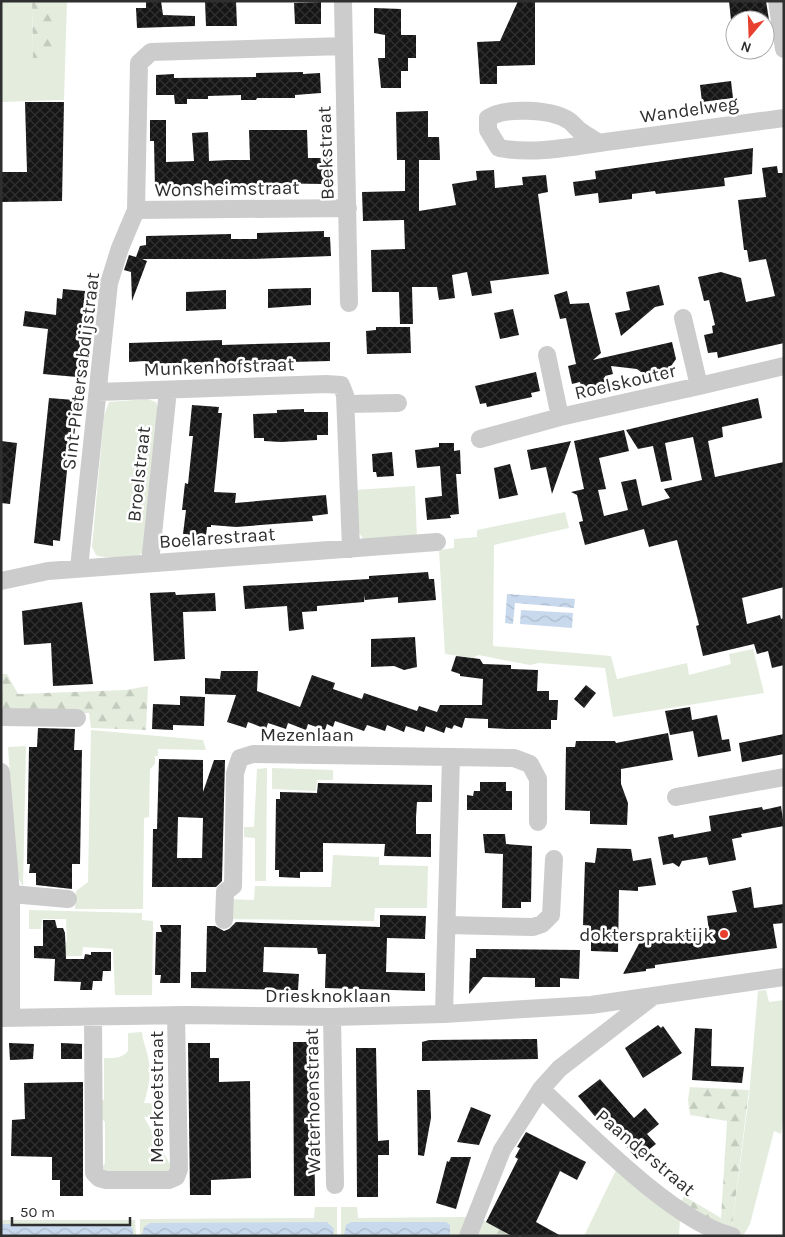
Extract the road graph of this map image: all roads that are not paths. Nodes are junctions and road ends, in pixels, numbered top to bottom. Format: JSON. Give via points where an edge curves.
{"nodes":[{"id":1,"x":343,"y":1,"type":"edge"},
{"id":2,"x":777,"y":1,"type":"edge"},
{"id":3,"x":344,"y":46,"type":"junction"},
{"id":4,"x":784,"y":49,"type":"edge"},
{"id":5,"x":784,"y":118,"type":"edge"},
{"id":6,"x":599,"y":143,"type":"junction"},
{"id":7,"x":348,"y":208,"type":"junction"},
{"id":8,"x":136,"y":210,"type":"junction"},
{"id":9,"x":349,"y":303,"type":"dead end"},
{"id":10,"x":683,"y":318,"type":"dead end"},
{"id":11,"x":547,"y":355,"type":"dead end"},
{"id":12,"x":784,"y":366,"type":"edge"},
{"id":13,"x":699,"y":386,"type":"junction"},
{"id":14,"x":168,"y":390,"type":"junction"},
{"id":15,"x":98,"y":392,"type":"junction"},
{"id":16,"x":398,"y":403,"type":"dead end"},
{"id":17,"x":346,"y":404,"type":"junction"},
{"id":18,"x":560,"y":417,"type":"junction"},
{"id":19,"x":480,"y":439,"type":"dead end"},
{"id":20,"x":437,"y":542,"type":"dead end"},
{"id":21,"x":351,"y":549,"type":"junction"},
{"id":22,"x":150,"y":563,"type":"junction"},
{"id":23,"x":79,"y":568,"type":"junction"},
{"id":24,"x":1,"y":581,"type":"edge"},
{"id":25,"x":1,"y":718,"type":"edge"},
{"id":26,"x":77,"y":718,"type":"dead end"},
{"id":27,"x":451,"y":757,"type":"junction"},
{"id":28,"x":1,"y":772,"type":"edge"},
{"id":29,"x":784,"y":777,"type":"edge"},
{"id":30,"x":3,"y":794,"type":"edge"},
{"id":31,"x":676,"y":797,"type":"dead end"},
{"id":32,"x":538,"y":822,"type":"dead end"},
{"id":33,"x":554,"y":859,"type":"dead end"},
{"id":34,"x":12,"y":894,"type":"junction"},
{"id":35,"x":68,"y":899,"type":"dead end"},
{"id":36,"x":224,"y":920,"type":"dead end"},
{"id":37,"x":447,"y":925,"type":"junction"},
{"id":38,"x":784,"y":977,"type":"edge"},
{"id":39,"x":655,"y":995,"type":"junction"},
{"id":40,"x":444,"y":1014,"type":"junction"},
{"id":41,"x":176,"y":1016,"type":"junction"},
{"id":42,"x":92,"y":1017,"type":"junction"},
{"id":43,"x":332,"y":1017,"type":"junction"},
{"id":44,"x":6,"y":1018,"type":"edge"},
{"id":45,"x":541,"y":1089,"type":"junction"},
{"id":46,"x":335,"y":1184,"type":"dead end"},
{"id":47,"x":468,"y":1236,"type":"edge"},
{"id":48,"x":732,"y":1236,"type":"edge"}],
"edges":[{"from":1,"to":3,"type":"street","name":"Beekstraat"},
{"from":2,"to":4,"type":"street"},
{"from":3,"to":7,"type":"street","name":"Beekstraat"},
{"from":3,"to":8,"type":"street","name":"Sint-Pietersabdijstraat","via":[[151,52],[139,63]]},
{"from":5,"to":6,"type":"street","name":"Wandelweg"},
{"from":6,"to":6,"type":"street","name":"Wandelweg","via":[[519,152],[499,148],[488,130],[488,118],[497,112],[515,110],[541,113],[568,120]]},
{"from":7,"to":8,"type":"street","name":"Wonsheimstraat"},
{"from":7,"to":9,"type":"street","name":"Beekstraat"},
{"from":8,"to":15,"type":"street","name":"Sint-Pietersabdijstraat","via":[[109,283]]},
{"from":10,"to":13,"type":"street","name":"Roelskouter"},
{"from":11,"to":18,"type":"street","name":"Roelskouter"},
{"from":12,"to":13,"type":"street","name":"Roelskouter"},
{"from":13,"to":18,"type":"street","name":"Roelskouter"},
{"from":14,"to":15,"type":"street","name":"Munkenhofstraat"},
{"from":14,"to":17,"type":"street","name":"Munkenhofstraat","via":[[341,385]]},
{"from":14,"to":22,"type":"street","name":"Broelstraat"},
{"from":15,"to":23,"type":"street","name":"Sint-Pietersabdijstraat"},
{"from":16,"to":17,"type":"street"},
{"from":17,"to":21,"type":"street"},
{"from":18,"to":19,"type":"street","name":"Roelskouter"},
{"from":20,"to":21,"type":"street","name":"Boelarestraat"},
{"from":21,"to":22,"type":"street","name":"Boelarestraat"},
{"from":22,"to":23,"type":"street","name":"Boelarestraat"},
{"from":23,"to":24,"type":"street","name":"Boelarestraat"},
{"from":25,"to":26,"type":"street"},
{"from":27,"to":32,"type":"street","name":"Mezenlaan","via":[[514,758],[530,764],[538,779]]},
{"from":27,"to":36,"type":"street","name":"Mezenlaan","via":[[253,754],[240,758],[235,773],[233,886],[225,892]]},
{"from":27,"to":37,"type":"street"},
{"from":28,"to":30,"type":"street"},
{"from":29,"to":31,"type":"street"},
{"from":30,"to":34,"type":"street"},
{"from":33,"to":37,"type":"street","via":[[551,915],[542,924],[533,927]]},
{"from":34,"to":35,"type":"street"},
{"from":34,"to":44,"type":"street"},
{"from":37,"to":40,"type":"street"},
{"from":38,"to":39,"type":"street","name":"Driesknoklaan"},
{"from":39,"to":40,"type":"street","name":"Driesknoklaan","via":[[591,1005]]},
{"from":39,"to":45,"type":"street","name":"Driesknoklaan","via":[[560,1068]]},
{"from":40,"to":43,"type":"street","name":"Driesknoklaan"},
{"from":41,"to":42,"type":"street","name":"Driesknoklaan"},
{"from":41,"to":42,"type":"street","name":"Meerkoetstraat","via":[[178,1169],[176,1177],[170,1180],[106,1180],[94,1173]]},
{"from":41,"to":43,"type":"street","name":"Driesknoklaan"},
{"from":42,"to":44,"type":"street","name":"Driesknoklaan"},
{"from":43,"to":46,"type":"street","name":"Waterhoenstraat"},
{"from":45,"to":47,"type":"street","name":"Driesknoklaan","via":[[502,1150]]},
{"from":45,"to":48,"type":"street","name":"Paanderstraat","via":[[654,1190],[715,1231]]}]}
